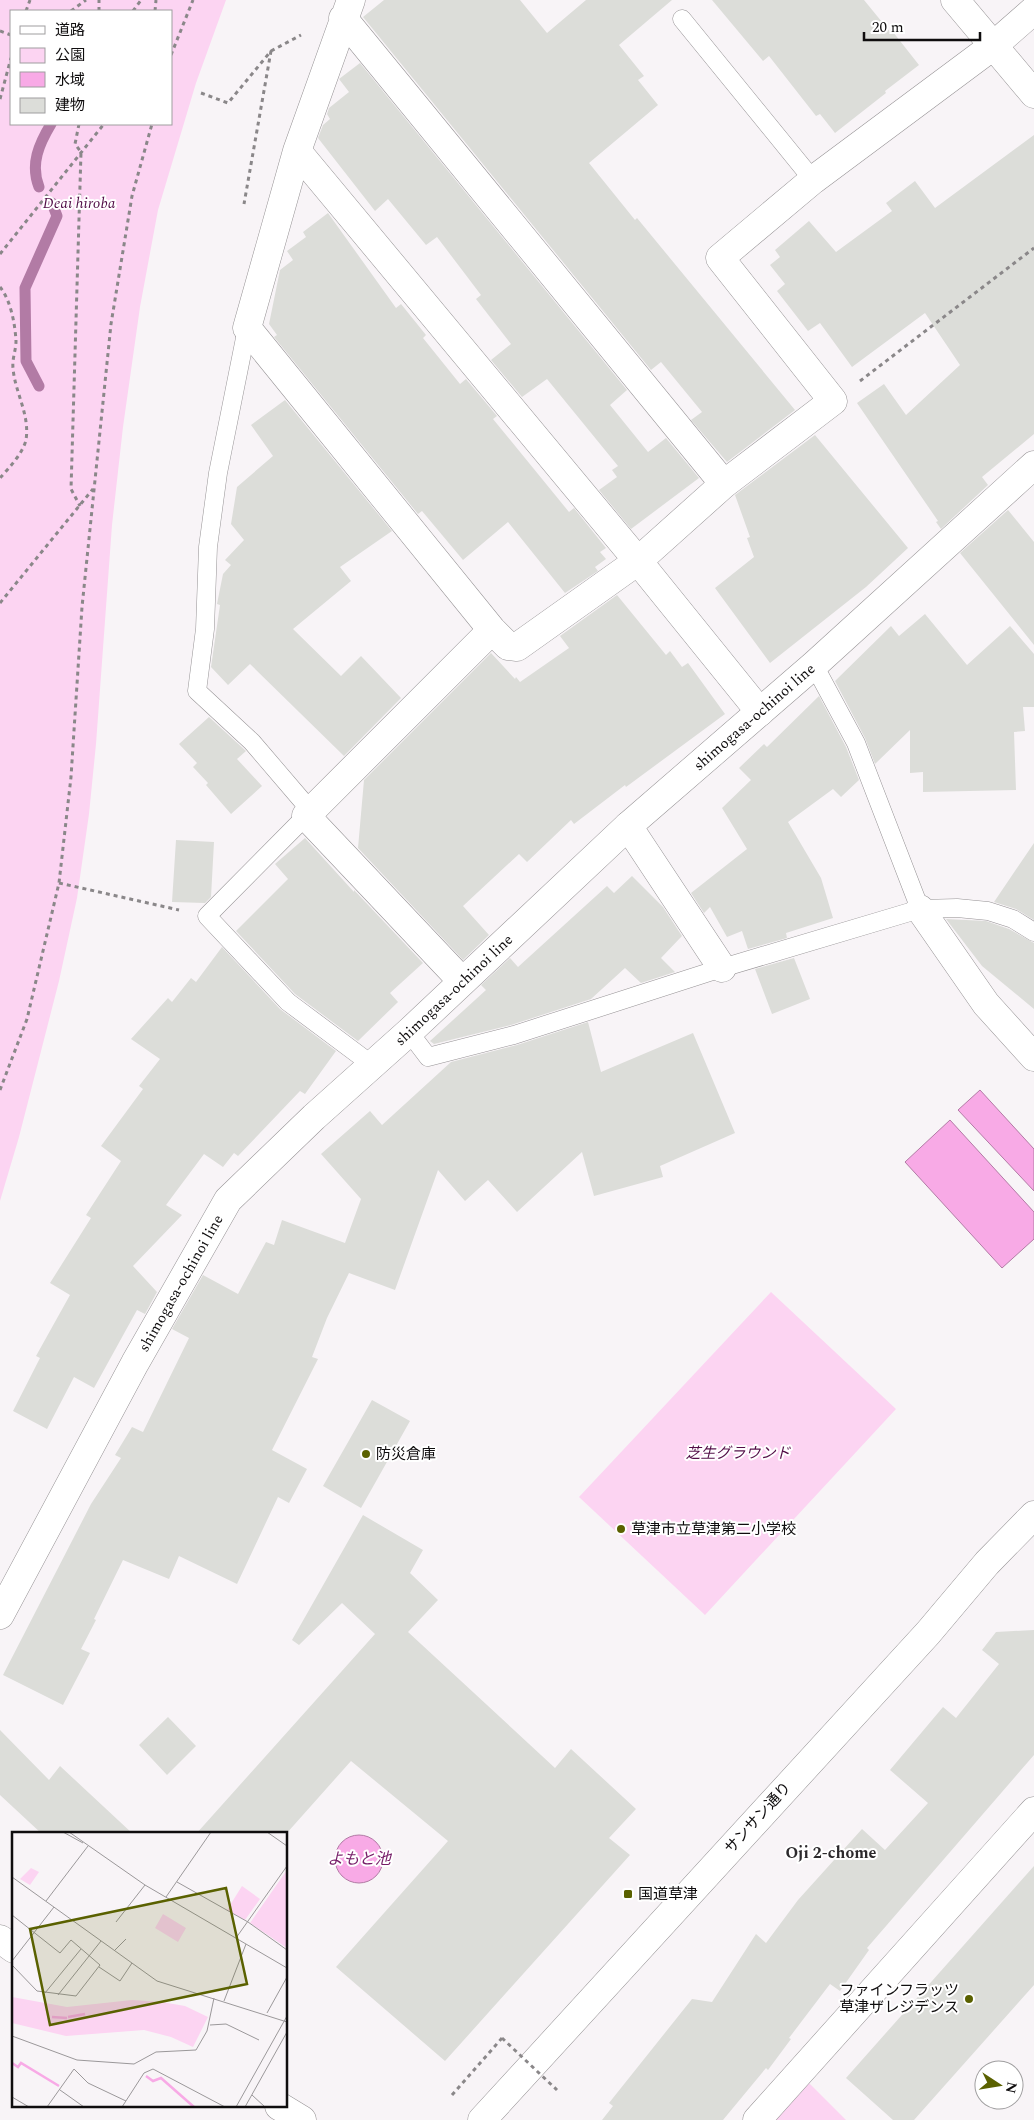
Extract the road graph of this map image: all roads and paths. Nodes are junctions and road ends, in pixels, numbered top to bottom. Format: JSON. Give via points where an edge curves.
{"nodes":[{"id":1,"x":86,"y":0,"type":"edge"},
{"id":2,"x":193,"y":0,"type":"edge"},
{"id":3,"x":955,"y":0,"type":"edge"},
{"id":4,"x":347,"y":9,"type":"edge"},
{"id":5,"x":72,"y":10,"type":"edge"},
{"id":6,"x":1034,"y":10,"type":"edge"},
{"id":7,"x":682,"y":19,"type":"dead end"},
{"id":8,"x":304,"y":33,"type":"dead end"},
{"id":9,"x":993,"y":46,"type":"junction"},
{"id":10,"x":271,"y":51,"type":"junction"},
{"id":11,"x":172,"y":52,"type":"edge"},
{"id":12,"x":10,"y":62,"type":"edge"},
{"id":13,"x":201,"y":94,"type":"dead end"},
{"id":14,"x":1034,"y":94,"type":"edge"},
{"id":15,"x":0,"y":99,"type":"edge"},
{"id":16,"x":79,"y":125,"type":"edge"},
{"id":17,"x":103,"y":125,"type":"edge"},
{"id":18,"x":152,"y":125,"type":"edge"},
{"id":19,"x":296,"y":150,"type":"junction"},
{"id":20,"x":81,"y":152,"type":"junction"},
{"id":21,"x":813,"y":180,"type":"junction"},
{"id":22,"x":244,"y":205,"type":"dead end"},
{"id":23,"x":1034,"y":248,"type":"edge"},
{"id":24,"x":0,"y":254,"type":"edge"},
{"id":25,"x":0,"y":287,"type":"edge"},
{"id":26,"x":247,"y":328,"type":"junction"},
{"id":27,"x":833,"y":402,"type":"junction"},
{"id":28,"x":1034,"y":464,"type":"edge"},
{"id":29,"x":0,"y":478,"type":"edge"},
{"id":30,"x":724,"y":484,"type":"junction"},
{"id":31,"x":94,"y":488,"type":"junction"},
{"id":32,"x":80,"y":506,"type":"junction"},
{"id":33,"x":638,"y":561,"type":"junction"},
{"id":34,"x":0,"y":603,"type":"edge"},
{"id":35,"x":492,"y":630,"type":"junction"},
{"id":36,"x":814,"y":666,"type":"junction"},
{"id":37,"x":760,"y":712,"type":"junction"},
{"id":38,"x":309,"y":813,"type":"junction"},
{"id":39,"x":628,"y":826,"type":"junction"},
{"id":40,"x":59,"y":883,"type":"junction"},
{"id":41,"x":920,"y":909,"type":"junction"},
{"id":42,"x":207,"y":916,"type":"junction"},
{"id":43,"x":1034,"y":932,"type":"edge"},
{"id":44,"x":722,"y":968,"type":"junction"},
{"id":45,"x":462,"y":981,"type":"junction"},
{"id":46,"x":409,"y":1032,"type":"junction"},
{"id":47,"x":1034,"y":1057,"type":"edge"},
{"id":48,"x":372,"y":1064,"type":"junction"},
{"id":49,"x":0,"y":1090,"type":"edge"},
{"id":50,"x":1034,"y":1515,"type":"edge"},
{"id":51,"x":0,"y":1615,"type":"edge"},
{"id":52,"x":1034,"y":1811,"type":"edge"},
{"id":53,"x":0,"y":1939,"type":"edge"},
{"id":54,"x":12,"y":1948,"type":"edge"},
{"id":55,"x":557,"y":2090,"type":"dead end"},
{"id":56,"x":452,"y":2095,"type":"dead end"},
{"id":57,"x":282,"y":2108,"type":"edge"},
{"id":58,"x":493,"y":2116,"type":"edge"},
{"id":59,"x":302,"y":2120,"type":"edge"},
{"id":60,"x":757,"y":2120,"type":"edge"}],
"edges":[{"from":1,"to":5,"type":"path"},
{"from":2,"to":11,"type":"path"},
{"from":3,"to":9,"type":"street"},
{"from":4,"to":19,"type":"street"},
{"from":4,"to":30,"type":"street"},
{"from":6,"to":9,"type":"street"},
{"from":7,"to":21,"type":"lane"},
{"from":8,"to":10,"type":"path"},
{"from":9,"to":14,"type":"street"},
{"from":9,"to":21,"type":"street"},
{"from":10,"to":13,"type":"path","via":[[228,103]]},
{"from":10,"to":22,"type":"path"},
{"from":12,"to":15,"type":"path"},
{"from":16,"to":20,"type":"path","via":[[76,144]]},
{"from":17,"to":20,"type":"path"},
{"from":18,"to":31,"type":"path","via":[[132,196],[111,324]]},
{"from":19,"to":26,"type":"street"},
{"from":19,"to":33,"type":"street"},
{"from":20,"to":24,"type":"path"},
{"from":20,"to":32,"type":"path","via":[[71,479],[71,489]]},
{"from":21,"to":27,"type":"street","via":[[720,258]]},
{"from":23,"to":27,"type":"path"},
{"from":25,"to":29,"type":"path","via":[[6,294],[13,320],[16,342],[12,367],[27,420],[25,442]]},
{"from":26,"to":35,"type":"street"},
{"from":26,"to":38,"type":"lane","via":[[218,473],[208,547],[205,629],[197,691],[252,742]]},
{"from":27,"to":30,"type":"street"},
{"from":28,"to":36,"type":"street","name":"shimogasa-ochinoi line"},
{"from":30,"to":33,"type":"street"},
{"from":31,"to":32,"type":"path"},
{"from":31,"to":40,"type":"path","via":[[82,607],[71,777]]},
{"from":32,"to":34,"type":"path"},
{"from":33,"to":35,"type":"street","via":[[517,647],[508,646]]},
{"from":33,"to":37,"type":"street"},
{"from":35,"to":38,"type":"street"},
{"from":36,"to":37,"type":"street","name":"shimogasa-ochinoi line"},
{"from":36,"to":41,"type":"lane","via":[[856,743]]},
{"from":37,"to":39,"type":"street","name":"shimogasa-ochinoi line"},
{"from":38,"to":42,"type":"lane"},
{"from":38,"to":45,"type":"street"},
{"from":39,"to":44,"type":"street"},
{"from":39,"to":45,"type":"street","name":"shimogasa-ochinoi line"},
{"from":40,"to":42,"type":"path"},
{"from":40,"to":49,"type":"path","via":[[27,1019]]},
{"from":41,"to":43,"type":"lane","via":[[988,911],[1014,920]]},
{"from":41,"to":44,"type":"lane"},
{"from":41,"to":47,"type":"street","via":[[986,1004]]},
{"from":42,"to":48,"type":"lane","via":[[288,1002]]},
{"from":44,"to":46,"type":"lane","via":[[514,1035],[428,1057]]},
{"from":45,"to":46,"type":"street","name":"shimogasa-ochinoi line"},
{"from":46,"to":48,"type":"street","name":"shimogasa-ochinoi line"},
{"from":48,"to":51,"type":"street","name":"shimogasa-ochinoi line","via":[[228,1200],[135,1364]]},
{"from":50,"to":58,"type":"street","name":"サンサン通り","via":[[986,1563],[928,1633]]},
{"from":52,"to":60,"type":"street"},
{"from":53,"to":54,"type":"street"},
{"from":55,"to":56,"type":"path","bridge":true,"via":[[502,2038]]},
{"from":57,"to":59,"type":"street"}]}
